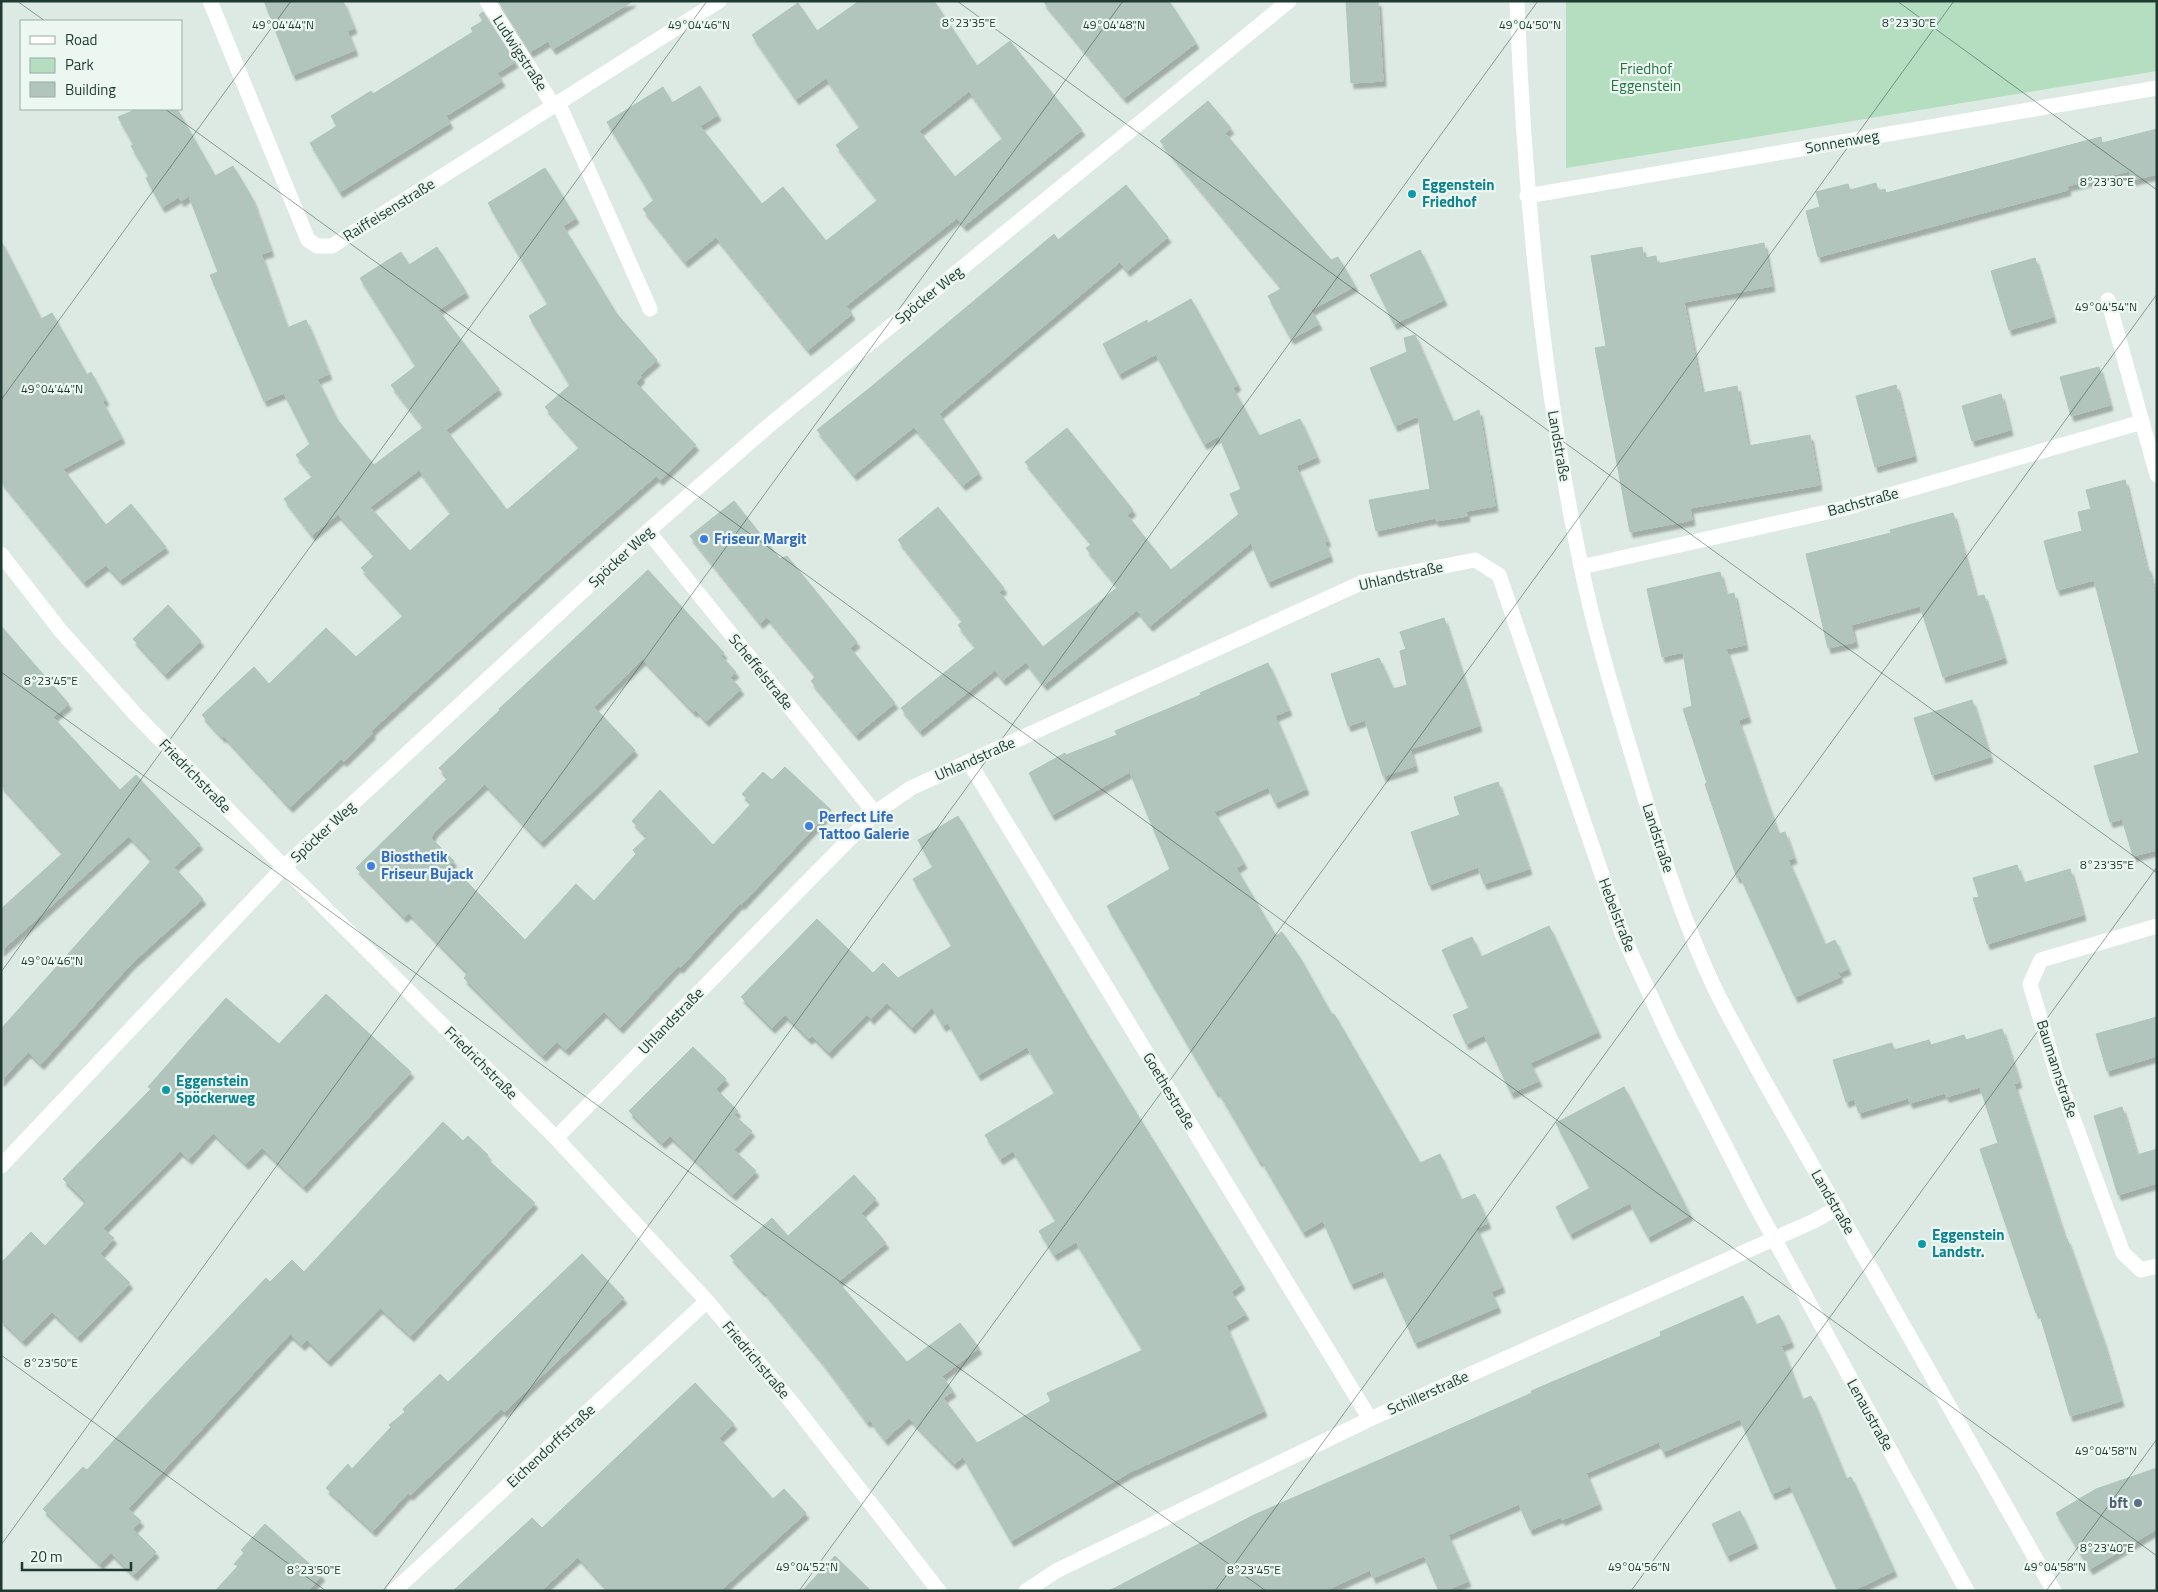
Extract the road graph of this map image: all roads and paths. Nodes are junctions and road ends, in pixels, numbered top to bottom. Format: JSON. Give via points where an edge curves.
{"nodes":[{"id":1,"x":210,"y":1,"type":"edge"},
{"id":2,"x":487,"y":1,"type":"edge"},
{"id":3,"x":719,"y":1,"type":"edge"},
{"id":4,"x":1289,"y":1,"type":"edge"},
{"id":5,"x":1517,"y":1,"type":"edge"},
{"id":6,"x":2157,"y":88,"type":"edge"},
{"id":7,"x":556,"y":104,"type":"junction"},
{"id":8,"x":1527,"y":196,"type":"junction"},
{"id":9,"x":2108,"y":300,"type":"dead end"},
{"id":10,"x":650,"y":309,"type":"dead end"},
{"id":11,"x":2142,"y":422,"type":"junction"},
{"id":12,"x":2157,"y":475,"type":"edge"},
{"id":13,"x":648,"y":531,"type":"junction"},
{"id":14,"x":1,"y":554,"type":"edge"},
{"id":15,"x":1581,"y":567,"type":"junction"},
{"id":16,"x":1499,"y":575,"type":"joint"},
{"id":17,"x":969,"y":762,"type":"junction"},
{"id":18,"x":875,"y":813,"type":"junction"},
{"id":19,"x":284,"y":868,"type":"junction"},
{"id":20,"x":2157,"y":926,"type":"edge"},
{"id":21,"x":556,"y":1138,"type":"junction"},
{"id":22,"x":1,"y":1166,"type":"edge"},
{"id":23,"x":1836,"y":1208,"type":"junction"},
{"id":24,"x":1773,"y":1239,"type":"junction"},
{"id":25,"x":2157,"y":1266,"type":"edge"},
{"id":26,"x":707,"y":1301,"type":"junction"},
{"id":27,"x":1370,"y":1419,"type":"junction"},
{"id":28,"x":394,"y":1591,"type":"edge"},
{"id":29,"x":939,"y":1591,"type":"edge"},
{"id":30,"x":1026,"y":1591,"type":"edge"},
{"id":31,"x":1967,"y":1591,"type":"edge"},
{"id":32,"x":2054,"y":1591,"type":"edge"}],
"edges":[{"from":1,"to":7,"type":"street","name":"Raiffeisenstraße","via":[[308,240],[317,246],[332,246]]},
{"from":2,"to":7,"type":"street","name":"Ludwigstraße"},
{"from":3,"to":7,"type":"street","name":"Raiffeisenstraße"},
{"from":4,"to":13,"type":"street","name":"Spöcker Weg","via":[[766,428]]},
{"from":5,"to":8,"type":"street","name":"Landstraße"},
{"from":6,"to":8,"type":"street","name":"Sonnenweg"},
{"from":7,"to":10,"type":"street"},
{"from":8,"to":15,"type":"street","name":"Landstraße","via":[[1551,403]]},
{"from":9,"to":11,"type":"street"},
{"from":11,"to":12,"type":"street"},
{"from":11,"to":15,"type":"street","name":"Bachstraße","via":[[1845,508]]},
{"from":13,"to":18,"type":"street","name":"Scheffelstraße"},
{"from":13,"to":19,"type":"street","name":"Spöcker Weg"},
{"from":14,"to":19,"type":"street","name":"Friedrichstraße","via":[[60,630],[136,715]]},
{"from":15,"to":23,"type":"street","name":"Landstraße","via":[[1610,682],[1679,903],[1720,999]]},
{"from":16,"to":17,"type":"street","name":"Uhlandstraße","via":[[1475,560],[1363,582]]},
{"from":16,"to":24,"type":"street","name":"Hebelstraße","via":[[1623,936],[1670,1038]]},
{"from":17,"to":18,"type":"street","name":"Uhlandstraße","via":[[911,788]]},
{"from":17,"to":27,"type":"street","name":"Goethestraße"},
{"from":18,"to":21,"type":"street","name":"Uhlandstraße"},
{"from":19,"to":21,"type":"street","name":"Friedrichstraße"},
{"from":19,"to":22,"type":"street","name":"Spöcker Weg"},
{"from":20,"to":25,"type":"street","name":"Baumannstraße","via":[[2041,960],[2030,984],[2057,1075],[2123,1253],[2141,1270]]},
{"from":21,"to":26,"type":"street","name":"Friedrichstraße"},
{"from":23,"to":24,"type":"street","name":"Schillerstraße"},
{"from":23,"to":32,"type":"street","name":"Landstraße"},
{"from":24,"to":27,"type":"street","name":"Schillerstraße"},
{"from":24,"to":31,"type":"street","name":"Lenaustraße"},
{"from":26,"to":28,"type":"street","name":"Eichendorffstraße"},
{"from":26,"to":29,"type":"street","name":"Friedrichstraße","via":[[793,1404]]},
{"from":27,"to":30,"type":"street","name":"Schillerstraße","via":[[1056,1571]]}]}
